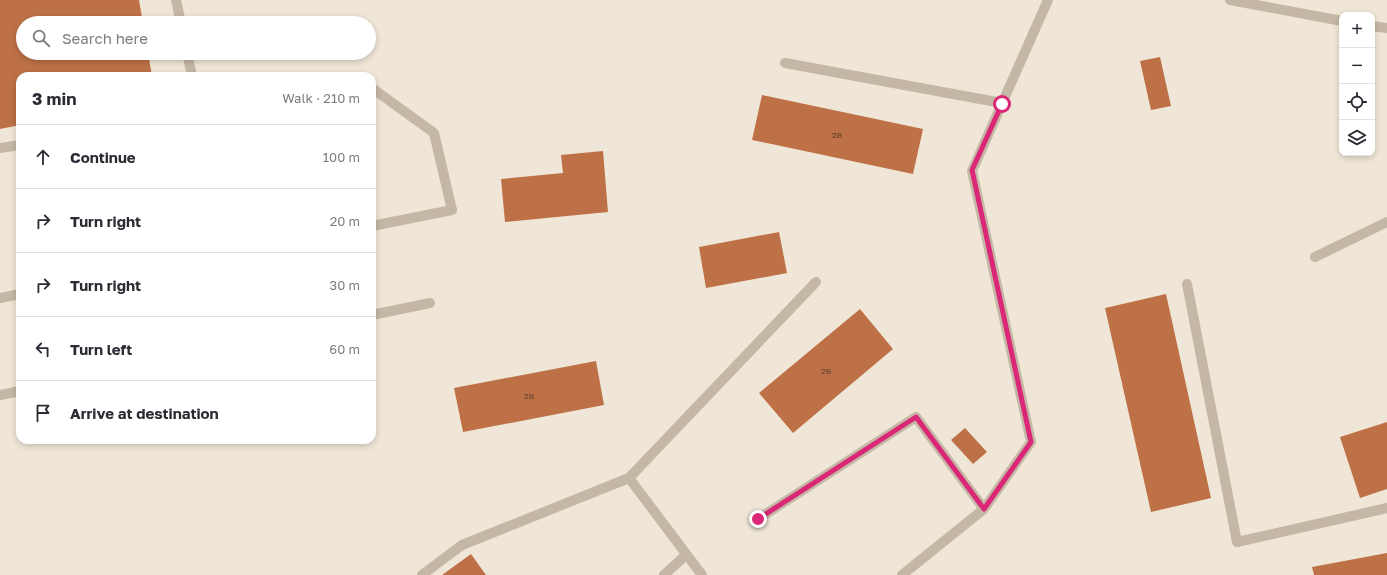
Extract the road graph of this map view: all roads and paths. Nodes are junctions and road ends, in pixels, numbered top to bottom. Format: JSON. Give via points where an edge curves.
{"nodes":[{"id":1,"x":176,"y":0,"type":"edge"},
{"id":2,"x":1048,"y":0,"type":"edge"},
{"id":3,"x":1230,"y":0,"type":"edge"},
{"id":4,"x":179,"y":16,"type":"edge"},
{"id":5,"x":1339,"y":20,"type":"edge"},
{"id":6,"x":1375,"y":26,"type":"edge"},
{"id":7,"x":1387,"y":28,"type":"edge"},
{"id":8,"x":189,"y":60,"type":"edge"},
{"id":9,"x":785,"y":63,"type":"dead end"},
{"id":10,"x":191,"y":72,"type":"edge"},
{"id":11,"x":376,"y":91,"type":"edge"},
{"id":12,"x":1002,"y":104,"type":"junction"},
{"id":13,"x":16,"y":145,"type":"edge"},
{"id":14,"x":0,"y":148,"type":"edge"},
{"id":15,"x":1387,"y":222,"type":"edge"},
{"id":16,"x":376,"y":225,"type":"edge"},
{"id":17,"x":1315,"y":257,"type":"dead end"},
{"id":18,"x":816,"y":282,"type":"dead end"},
{"id":19,"x":1188,"y":284,"type":"dead end"},
{"id":20,"x":16,"y":295,"type":"edge"},
{"id":21,"x":0,"y":298,"type":"edge"},
{"id":22,"x":430,"y":303,"type":"dead end"},
{"id":23,"x":376,"y":315,"type":"edge"},
{"id":24,"x":16,"y":392,"type":"edge"},
{"id":25,"x":0,"y":395,"type":"edge"},
{"id":26,"x":629,"y":478,"type":"junction"},
{"id":27,"x":1387,"y":508,"type":"edge"},
{"id":28,"x":984,"y":509,"type":"junction"},
{"id":29,"x":758,"y":519,"type":"dead end"},
{"id":30,"x":686,"y":555,"type":"junction"},
{"id":31,"x":422,"y":575,"type":"edge"},
{"id":32,"x":664,"y":575,"type":"edge"},
{"id":33,"x":702,"y":575,"type":"edge"},
{"id":34,"x":902,"y":575,"type":"edge"}],
"edges":[{"from":1,"to":4,"type":"lane"},
{"from":2,"to":12,"type":"lane"},
{"from":3,"to":5,"type":"lane"},
{"from":6,"to":7,"type":"lane"},
{"from":8,"to":10,"type":"lane"},
{"from":9,"to":12,"type":"lane"},
{"from":11,"to":16,"type":"lane","via":[[434,133],[452,210]]},
{"from":12,"to":28,"type":"lane","via":[[972,170],[1031,442]]},
{"from":13,"to":14,"type":"lane"},
{"from":15,"to":17,"type":"lane"},
{"from":18,"to":26,"type":"lane"},
{"from":19,"to":27,"type":"lane","via":[[1237,542]]},
{"from":20,"to":21,"type":"lane"},
{"from":22,"to":23,"type":"lane"},
{"from":24,"to":25,"type":"lane"},
{"from":26,"to":30,"type":"lane"},
{"from":26,"to":31,"type":"lane","via":[[462,545]]},
{"from":28,"to":29,"type":"lane","via":[[916,417]]},
{"from":28,"to":34,"type":"lane"},
{"from":30,"to":32,"type":"lane"},
{"from":30,"to":33,"type":"lane"}]}
